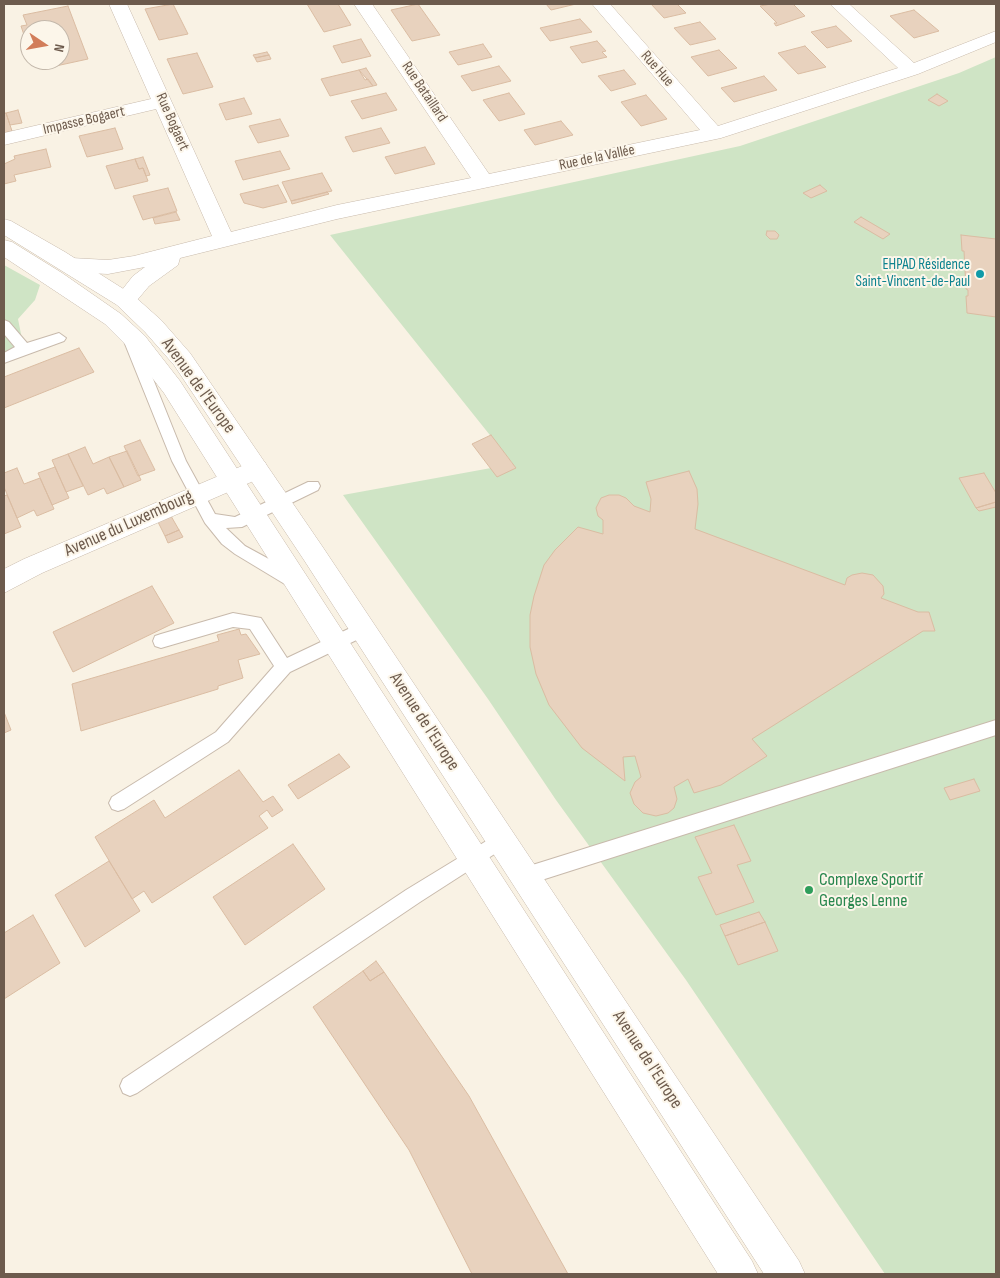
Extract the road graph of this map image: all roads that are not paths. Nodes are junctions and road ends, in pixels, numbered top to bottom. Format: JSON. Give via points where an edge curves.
{"nodes":[{"id":1,"x":118,"y":4,"type":"edge"},
{"id":2,"x":364,"y":4,"type":"edge"},
{"id":3,"x":601,"y":4,"type":"edge"},
{"id":4,"x":839,"y":4,"type":"edge"},
{"id":5,"x":996,"y":36,"type":"edge"},
{"id":6,"x":911,"y":70,"type":"junction"},
{"id":7,"x":164,"y":102,"type":"junction"},
{"id":8,"x":714,"y":134,"type":"junction"},
{"id":9,"x":4,"y":139,"type":"edge"},
{"id":10,"x":484,"y":181,"type":"junction"},
{"id":11,"x":4,"y":226,"type":"edge"},
{"id":12,"x":225,"y":241,"type":"junction"},
{"id":13,"x":4,"y":248,"type":"edge"},
{"id":14,"x":189,"y":251,"type":"junction"},
{"id":15,"x":71,"y":265,"type":"junction"},
{"id":16,"x":125,"y":300,"type":"junction"},
{"id":17,"x":4,"y":324,"type":"edge"},
{"id":18,"x":128,"y":333,"type":"junction"},
{"id":19,"x":59,"y":338,"type":"dead end"},
{"id":20,"x":24,"y":349,"type":"junction"},
{"id":21,"x":4,"y":358,"type":"edge"},
{"id":22,"x":244,"y":474,"type":"junction"},
{"id":23,"x":313,"y":486,"type":"dead end"},
{"id":24,"x":196,"y":495,"type":"junction"},
{"id":25,"x":267,"y":509,"type":"junction"},
{"id":26,"x":210,"y":519,"type":"junction"},
{"id":27,"x":4,"y":582,"type":"edge"},
{"id":28,"x":300,"y":584,"type":"junction"},
{"id":29,"x":363,"y":629,"type":"junction"},
{"id":30,"x":161,"y":641,"type":"dead end"},
{"id":31,"x":336,"y":642,"type":"junction"},
{"id":32,"x":284,"y":667,"type":"junction"},
{"id":33,"x":996,"y":727,"type":"edge"},
{"id":34,"x":118,"y":803,"type":"dead end"},
{"id":35,"x":501,"y":840,"type":"junction"},
{"id":36,"x":472,"y":857,"type":"junction"},
{"id":37,"x":526,"y":876,"type":"junction"},
{"id":38,"x":130,"y":1086,"type":"dead end"},
{"id":39,"x":739,"y":1274,"type":"edge"},
{"id":40,"x":786,"y":1274,"type":"edge"}],
"edges":[{"from":1,"to":7,"type":"street","name":"Rue Bogaert"},
{"from":2,"to":10,"type":"street","name":"Rue Bataillard"},
{"from":3,"to":8,"type":"street","name":"Rue Hue"},
{"from":4,"to":6,"type":"street"},
{"from":5,"to":6,"type":"street","name":"Rue de la Vallée"},
{"from":6,"to":8,"type":"street","name":"Rue de la Vallée"},
{"from":7,"to":9,"type":"street","name":"Impasse Bogaert"},
{"from":7,"to":12,"type":"street","name":"Rue Bogaert"},
{"from":8,"to":10,"type":"street","name":"Rue de la Vallée"},
{"from":10,"to":12,"type":"street","name":"Rue de la Vallée","via":[[337,212]]},
{"from":11,"to":15,"type":"street","name":"Avenue de l'Europe"},
{"from":12,"to":14,"type":"street","name":"Rue de la Vallée"},
{"from":13,"to":18,"type":"street","name":"Avenue de l'Europe","via":[[80,295]]},
{"from":14,"to":15,"type":"street","name":"Rue de la Vallée","via":[[120,265]]},
{"from":14,"to":16,"type":"street","name":"Rue de la Vallée","via":[[149,274]]},
{"from":15,"to":16,"type":"street","name":"Avenue de l'Europe"},
{"from":16,"to":22,"type":"street","name":"Avenue de l'Europe","via":[[182,359]]},
{"from":17,"to":20,"type":"lane"},
{"from":18,"to":22,"type":"street","name":"Avenue de l'Europe"},
{"from":18,"to":24,"type":"lane","via":[[179,461]]},
{"from":19,"to":20,"type":"lane"},
{"from":20,"to":21,"type":"lane"},
{"from":22,"to":24,"type":"street","name":"Avenue du Luxembourg"},
{"from":22,"to":25,"type":"street","name":"Avenue de l'Europe"},
{"from":23,"to":25,"type":"lane"},
{"from":24,"to":26,"type":"lane"},
{"from":24,"to":27,"type":"street","name":"Avenue du Luxembourg","via":[[33,566]]},
{"from":25,"to":26,"type":"lane","via":[[229,524]]},
{"from":25,"to":28,"type":"street","name":"Avenue de l'Europe"},
{"from":25,"to":29,"type":"street","name":"Avenue de l'Europe"},
{"from":26,"to":28,"type":"lane","via":[[226,540]]},
{"from":28,"to":31,"type":"street","name":"Avenue de l'Europe"},
{"from":29,"to":31,"type":"lane"},
{"from":29,"to":35,"type":"street","name":"Avenue de l'Europe"},
{"from":30,"to":32,"type":"lane","via":[[233,620],[255,623]]},
{"from":31,"to":32,"type":"lane"},
{"from":31,"to":36,"type":"street","name":"Avenue de l'Europe"},
{"from":32,"to":34,"type":"lane","via":[[222,737]]},
{"from":33,"to":37,"type":"lane"},
{"from":35,"to":36,"type":"lane"},
{"from":35,"to":37,"type":"street","name":"Avenue de l'Europe"},
{"from":36,"to":38,"type":"lane"},
{"from":36,"to":39,"type":"street","name":"Avenue de l'Europe"},
{"from":37,"to":40,"type":"street","name":"Avenue de l'Europe"}]}
